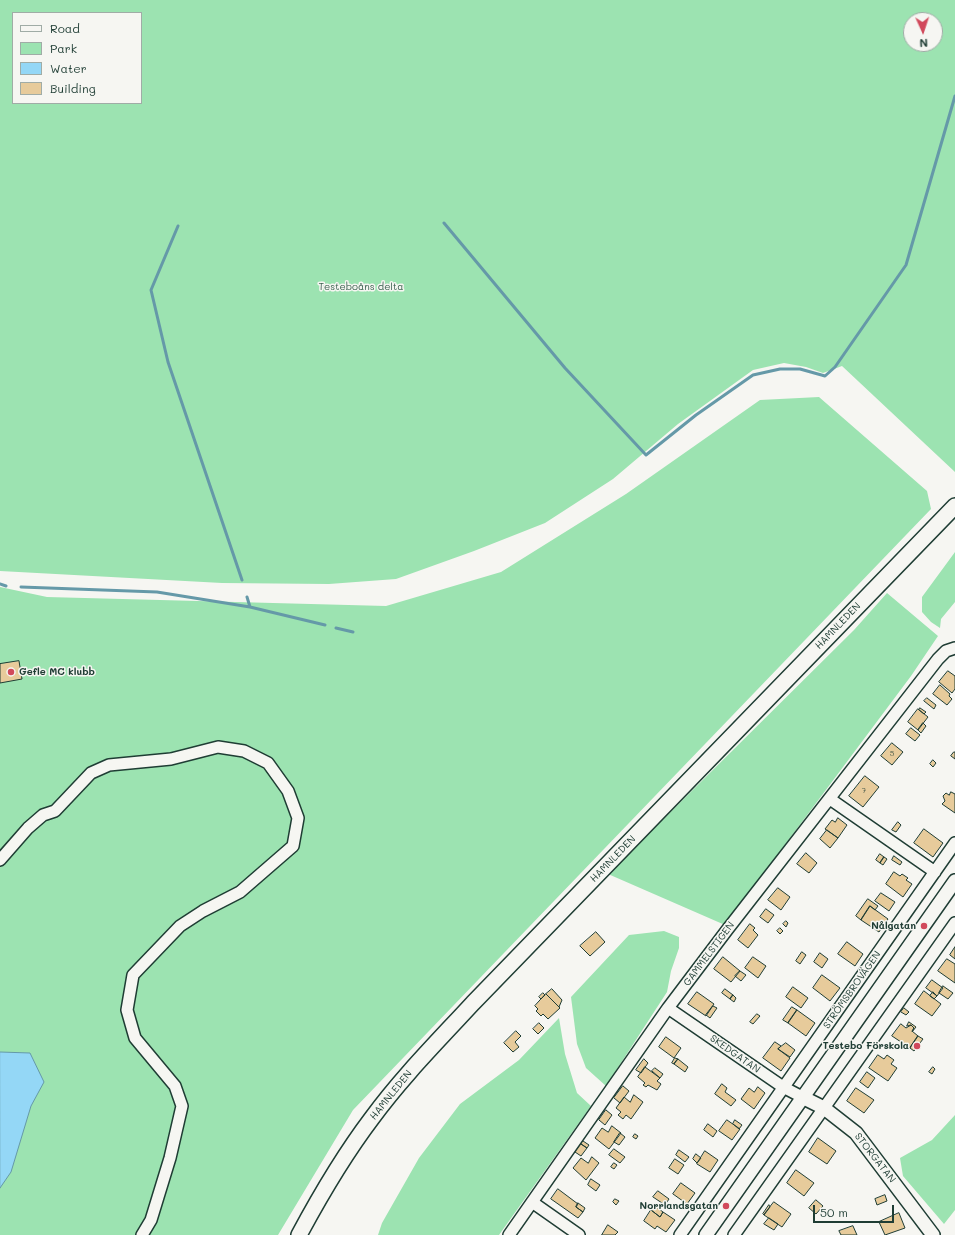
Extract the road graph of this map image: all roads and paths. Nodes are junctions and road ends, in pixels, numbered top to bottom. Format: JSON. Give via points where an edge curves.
{"nodes":[{"id":1,"x":955,"y":506,"type":"edge"},
{"id":2,"x":955,"y":648,"type":"edge"},
{"id":3,"x":830,"y":799,"type":"junction"},
{"id":4,"x":955,"y":843,"type":"edge"},
{"id":5,"x":0,"y":860,"type":"edge"},
{"id":6,"x":934,"y":872,"type":"junction"},
{"id":7,"x":955,"y":881,"type":"edge"},
{"id":8,"x":955,"y":923,"type":"edge"},
{"id":9,"x":668,"y":1008,"type":"junction"},
{"id":10,"x":783,"y":1087,"type":"junction"},
{"id":11,"x":804,"y":1098,"type":"junction"},
{"id":12,"x":824,"y":1108,"type":"junction"},
{"id":13,"x":532,"y":1202,"type":"junction"},
{"id":14,"x":142,"y":1235,"type":"edge"},
{"id":15,"x":299,"y":1235,"type":"edge"},
{"id":16,"x":509,"y":1235,"type":"edge"},
{"id":17,"x":579,"y":1235,"type":"edge"},
{"id":18,"x":680,"y":1235,"type":"edge"},
{"id":19,"x":706,"y":1235,"type":"edge"},
{"id":20,"x":734,"y":1235,"type":"edge"},
{"id":21,"x":931,"y":1235,"type":"edge"}],
"edges":[{"from":1,"to":15,"type":"main road","name":"HAMNLEDEN","via":[[473,1003],[404,1078],[345,1156]]},
{"from":2,"to":3,"type":"street","name":"GAMMELSTIGEN","via":[[944,652]]},
{"from":3,"to":6,"type":"street"},
{"from":3,"to":9,"type":"street","name":"GAMMELSTIGEN"},
{"from":4,"to":6,"type":"street","name":"STRÖMSBROVÄGEN"},
{"from":5,"to":14,"type":"street","via":[[28,828],[43,815],[55,811],[91,773],[109,765],[171,759],[218,747],[244,751],[268,763],[288,791],[298,818],[293,846],[240,892],[180,926],[134,975],[127,1010],[135,1038],[175,1086],[182,1106],[170,1158],[150,1220]]},
{"from":6,"to":10,"type":"street","name":"STRÖMSBROVÄGEN"},
{"from":7,"to":11,"type":"street"},
{"from":8,"to":12,"type":"street"},
{"from":9,"to":10,"type":"street","name":"SKEDGATAN"},
{"from":9,"to":13,"type":"street","name":"GAMMELSTIGEN"},
{"from":10,"to":11,"type":"street","name":"SKEDGATAN"},
{"from":10,"to":18,"type":"street","name":"STRÖMSBROVÄGEN"},
{"from":11,"to":12,"type":"street","name":"STORGATAN"},
{"from":11,"to":19,"type":"street"},
{"from":12,"to":20,"type":"street"},
{"from":12,"to":21,"type":"street","name":"STORGATAN","via":[[864,1141]]},
{"from":13,"to":16,"type":"street","name":"GAMMELSTIGEN"},
{"from":13,"to":17,"type":"street"}]}
